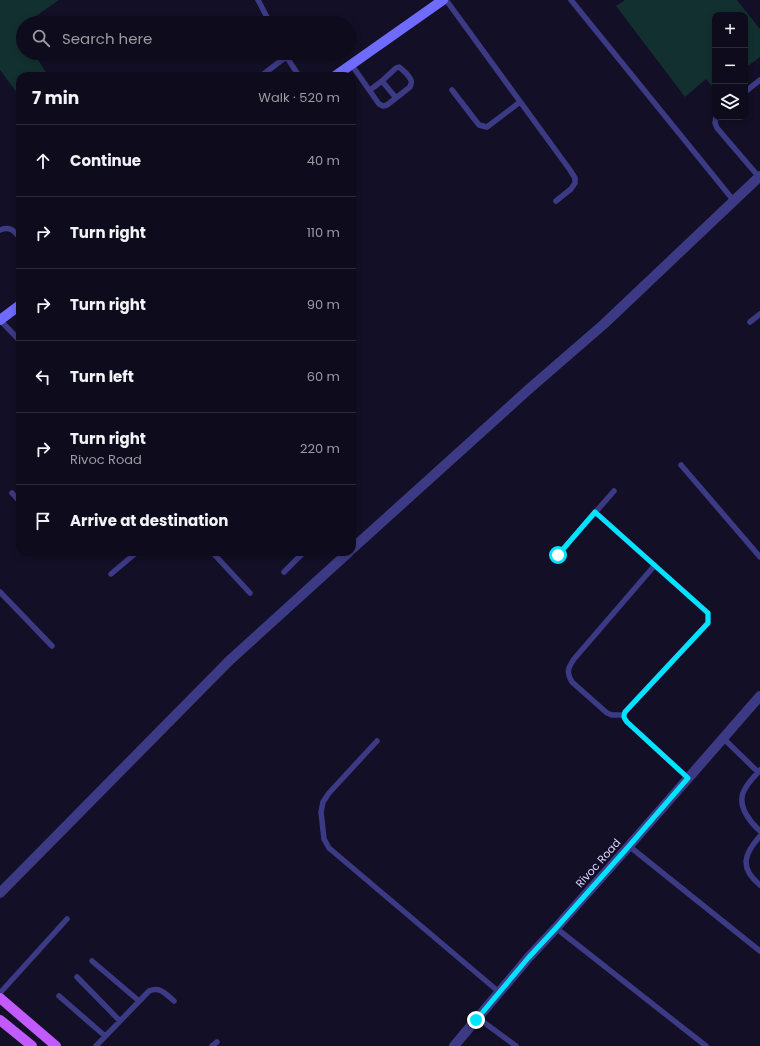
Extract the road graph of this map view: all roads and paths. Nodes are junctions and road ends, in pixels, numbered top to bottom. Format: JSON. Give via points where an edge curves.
{"nodes":[{"id":1,"x":258,"y":0,"type":"edge"},
{"id":2,"x":571,"y":0,"type":"edge"},
{"id":3,"x":441,"y":1,"type":"edge"},
{"id":4,"x":266,"y":16,"type":"edge"},
{"id":5,"x":280,"y":60,"type":"edge"},
{"id":6,"x":290,"y":60,"type":"edge"},
{"id":7,"x":351,"y":64,"type":"junction"},
{"id":8,"x":266,"y":72,"type":"edge"},
{"id":9,"x":297,"y":72,"type":"edge"},
{"id":10,"x":340,"y":72,"type":"edge"},
{"id":11,"x":760,"y":80,"type":"edge"},
{"id":12,"x":382,"y":81,"type":"junction"},
{"id":13,"x":370,"y":90,"type":"junction"},
{"id":14,"x":452,"y":90,"type":"dead end"},
{"id":15,"x":748,"y":90,"type":"edge"},
{"id":16,"x":396,"y":98,"type":"junction"},
{"id":17,"x":520,"y":102,"type":"junction"},
{"id":18,"x":716,"y":120,"type":"edge"},
{"id":19,"x":759,"y":177,"type":"edge"},
{"id":20,"x":556,"y":201,"type":"dead end"},
{"id":21,"x":734,"y":201,"type":"junction"},
{"id":22,"x":0,"y":230,"type":"edge"},
{"id":23,"x":16,"y":233,"type":"edge"},
{"id":24,"x":16,"y":308,"type":"edge"},
{"id":25,"x":760,"y":314,"type":"edge"},
{"id":26,"x":0,"y":320,"type":"edge"},
{"id":27,"x":750,"y":322,"type":"dead end"},
{"id":28,"x":16,"y":337,"type":"edge"},
{"id":29,"x":681,"y":464,"type":"dead end"},
{"id":30,"x":614,"y":491,"type":"dead end"},
{"id":31,"x":12,"y":493,"type":"dead end"},
{"id":32,"x":16,"y":498,"type":"edge"},
{"id":33,"x":595,"y":512,"type":"junction"},
{"id":34,"x":356,"y":545,"type":"edge"},
{"id":35,"x":558,"y":555,"type":"dead end"},
{"id":36,"x":132,"y":556,"type":"edge"},
{"id":37,"x":216,"y":556,"type":"edge"},
{"id":38,"x":300,"y":556,"type":"edge"},
{"id":39,"x":345,"y":556,"type":"edge"},
{"id":40,"x":760,"y":558,"type":"edge"},
{"id":41,"x":655,"y":565,"type":"junction"},
{"id":42,"x":284,"y":572,"type":"dead end"},
{"id":43,"x":111,"y":574,"type":"dead end"},
{"id":44,"x":0,"y":592,"type":"edge"},
{"id":45,"x":250,"y":593,"type":"dead end"},
{"id":46,"x":52,"y":646,"type":"dead end"},
{"id":47,"x":760,"y":696,"type":"edge"},
{"id":48,"x":624,"y":715,"type":"junction"},
{"id":49,"x":723,"y":738,"type":"junction"},
{"id":50,"x":377,"y":741,"type":"dead end"},
{"id":51,"x":759,"y":771,"type":"edge"},
{"id":52,"x":688,"y":778,"type":"junction"},
{"id":53,"x":760,"y":831,"type":"edge"},
{"id":54,"x":760,"y":836,"type":"edge"},
{"id":55,"x":629,"y":846,"type":"junction"},
{"id":56,"x":760,"y":885,"type":"edge"},
{"id":57,"x":0,"y":893,"type":"edge"},
{"id":58,"x":67,"y":919,"type":"dead end"},
{"id":59,"x":556,"y":928,"type":"junction"},
{"id":60,"x":760,"y":951,"type":"edge"},
{"id":61,"x":92,"y":961,"type":"dead end"},
{"id":62,"x":77,"y":977,"type":"dead end"},
{"id":63,"x":500,"y":992,"type":"junction"},
{"id":64,"x":0,"y":993,"type":"edge"},
{"id":65,"x":59,"y":996,"type":"dead end"},
{"id":66,"x":0,"y":998,"type":"edge"},
{"id":67,"x":139,"y":1001,"type":"junction"},
{"id":68,"x":174,"y":1001,"type":"dead end"},
{"id":69,"x":478,"y":1018,"type":"junction"},
{"id":70,"x":0,"y":1020,"type":"edge"},
{"id":71,"x":120,"y":1021,"type":"junction"},
{"id":72,"x":105,"y":1036,"type":"junction"},
{"id":73,"x":32,"y":1046,"type":"edge"},
{"id":74,"x":56,"y":1046,"type":"edge"},
{"id":75,"x":96,"y":1046,"type":"edge"},
{"id":76,"x":454,"y":1046,"type":"edge"},
{"id":77,"x":516,"y":1046,"type":"edge"},
{"id":78,"x":706,"y":1046,"type":"edge"}],
"edges":[{"from":1,"to":4,"type":"lane"},
{"from":2,"to":21,"type":"lane"},
{"from":3,"to":7,"type":"street"},
{"from":3,"to":17,"type":"lane"},
{"from":5,"to":8,"type":"lane"},
{"from":6,"to":9,"type":"lane"},
{"from":7,"to":10,"type":"street"},
{"from":7,"to":13,"type":"lane"},
{"from":11,"to":15,"type":"lane"},
{"from":12,"to":13,"type":"lane"},
{"from":12,"to":16,"type":"lane"},
{"from":12,"to":16,"type":"lane","via":[[399,67],[411,80],[410,87]]},
{"from":13,"to":16,"type":"lane","via":[[383,106]]},
{"from":14,"to":17,"type":"lane","via":[[483,127],[487,127]]},
{"from":17,"to":20,"type":"lane","via":[[575,178],[572,189]]},
{"from":18,"to":19,"type":"lane","via":[[717,128]]},
{"from":19,"to":21,"type":"street"},
{"from":21,"to":34,"type":"street","via":[[604,324]]},
{"from":22,"to":23,"type":"lane","via":[[6,228]]},
{"from":24,"to":26,"type":"street"},
{"from":25,"to":27,"type":"lane"},
{"from":26,"to":28,"type":"lane"},
{"from":29,"to":40,"type":"lane"},
{"from":30,"to":33,"type":"lane"},
{"from":31,"to":32,"type":"lane"},
{"from":33,"to":35,"type":"lane"},
{"from":33,"to":41,"type":"lane"},
{"from":36,"to":43,"type":"lane"},
{"from":37,"to":45,"type":"lane"},
{"from":38,"to":42,"type":"lane"},
{"from":39,"to":57,"type":"street","via":[[230,660]]},
{"from":41,"to":48,"type":"lane","via":[[708,613],[708,623]]},
{"from":41,"to":48,"type":"lane","via":[[568,667],[568,676],[572,682],[607,713]]},
{"from":44,"to":46,"type":"lane"},
{"from":47,"to":49,"type":"street","name":"Rivoc Road"},
{"from":48,"to":52,"type":"lane","via":[[627,722]]},
{"from":49,"to":51,"type":"lane"},
{"from":49,"to":52,"type":"street","name":"Rivoc Road"},
{"from":50,"to":63,"type":"lane","via":[[323,802],[320,812],[324,839],[329,848]]},
{"from":51,"to":53,"type":"lane","via":[[743,793],[742,800],[747,817]]},
{"from":52,"to":55,"type":"street","name":"Rivoc Road"},
{"from":54,"to":56,"type":"lane","via":[[749,851],[746,865],[748,873]]},
{"from":55,"to":59,"type":"street","name":"Rivoc Road"},
{"from":55,"to":60,"type":"lane"},
{"from":58,"to":64,"type":"lane"},
{"from":59,"to":63,"type":"street","name":"Rivoc Road"},
{"from":59,"to":78,"type":"lane"},
{"from":61,"to":67,"type":"lane"},
{"from":62,"to":71,"type":"lane"},
{"from":63,"to":69,"type":"street","name":"Rivoc Road"},
{"from":65,"to":72,"type":"lane"},
{"from":66,"to":74,"type":"main road"},
{"from":67,"to":68,"type":"lane","via":[[154,988],[161,990]]},
{"from":67,"to":71,"type":"lane"},
{"from":69,"to":76,"type":"street","name":"Rivoc Road"},
{"from":69,"to":77,"type":"lane"},
{"from":70,"to":73,"type":"main road"},
{"from":71,"to":72,"type":"lane"},
{"from":72,"to":75,"type":"lane"}]}
